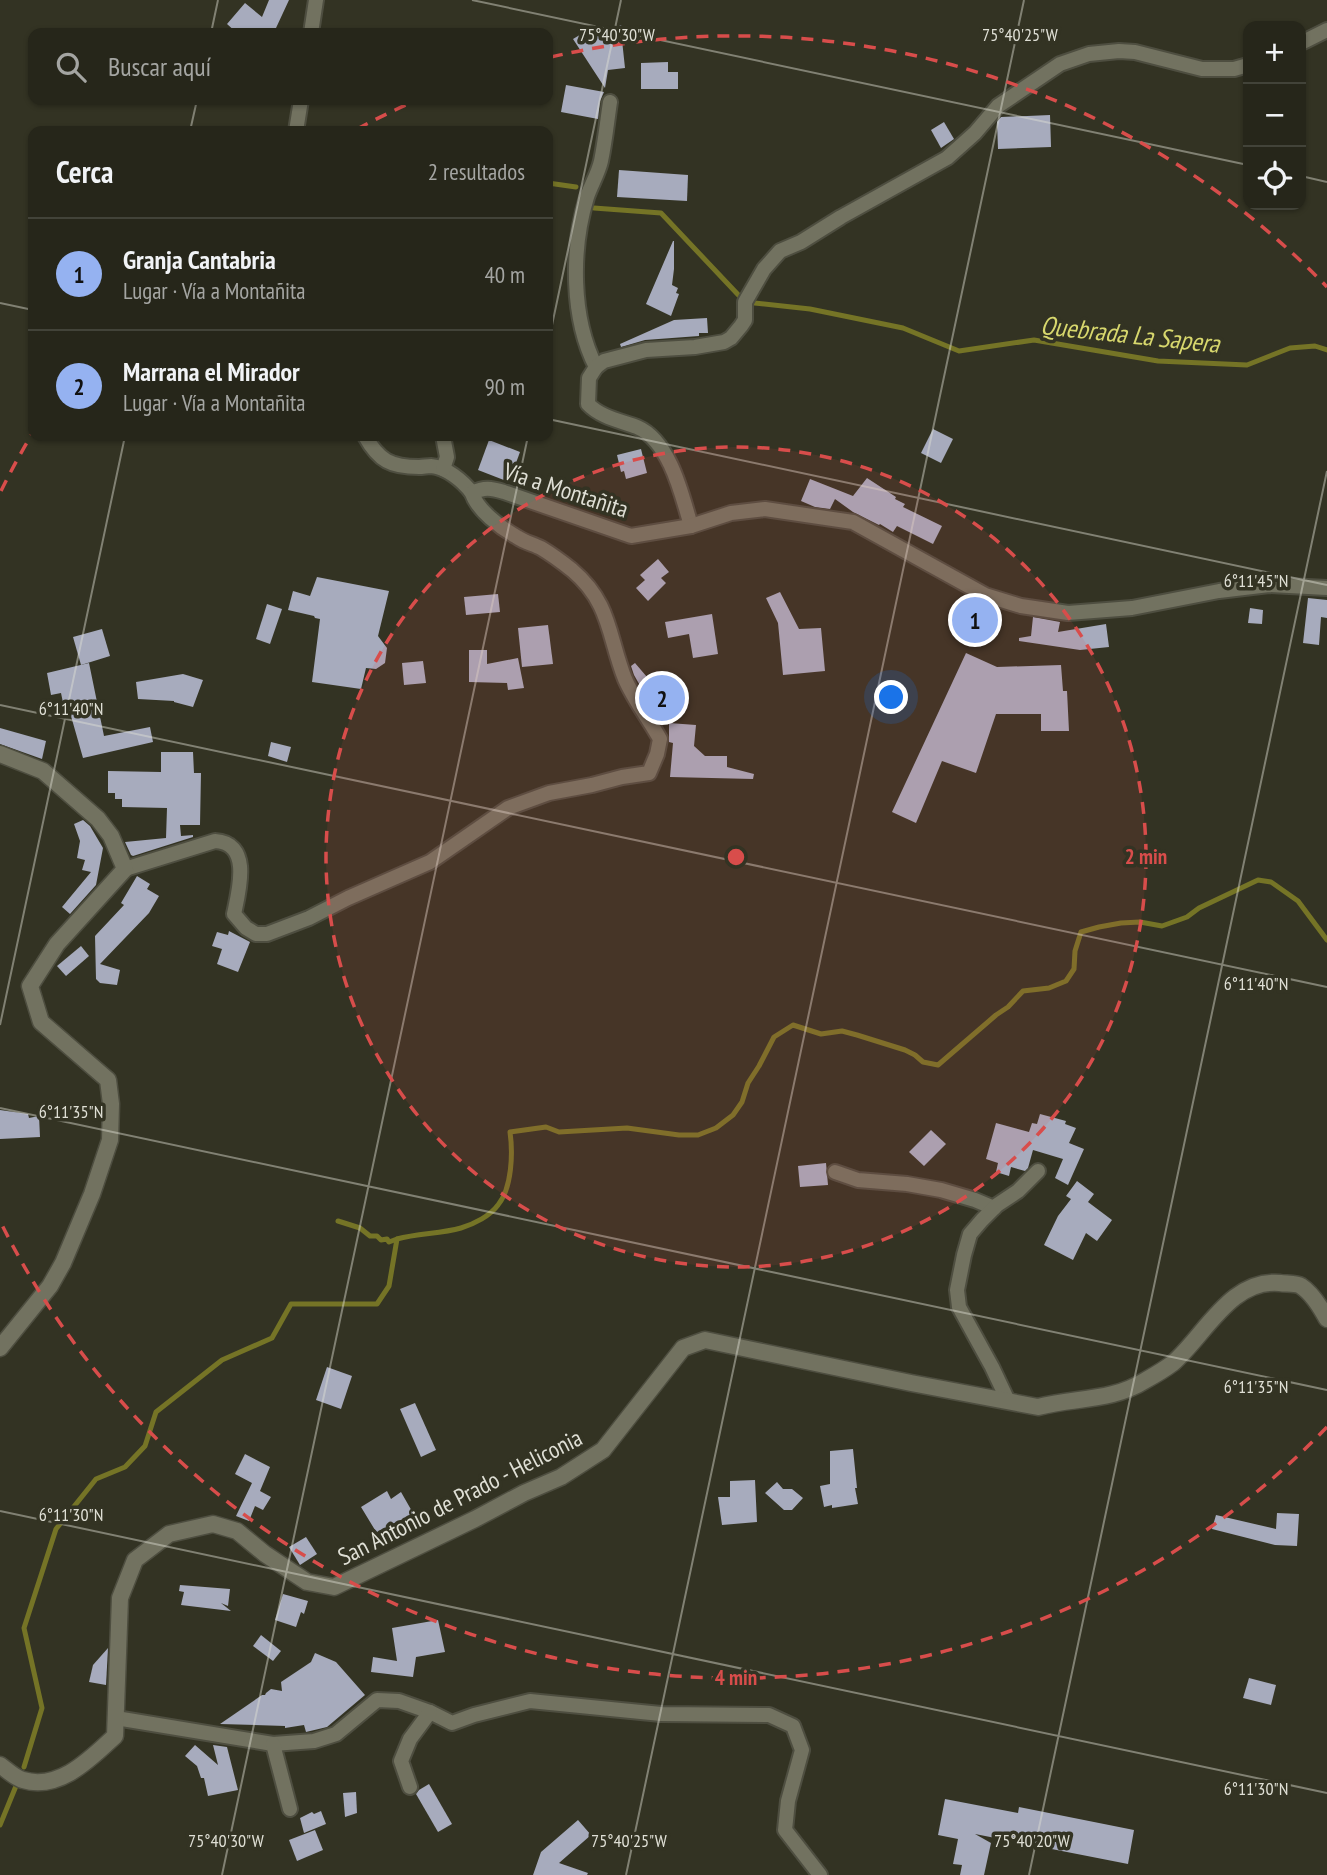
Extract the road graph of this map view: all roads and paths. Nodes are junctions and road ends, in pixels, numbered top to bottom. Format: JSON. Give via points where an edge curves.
{"nodes":[{"id":1,"x":316,"y":0,"type":"edge"},
{"id":2,"x":312,"y":28,"type":"edge"},
{"id":3,"x":1327,"y":30,"type":"edge"},
{"id":4,"x":1306,"y":40,"type":"edge"},
{"id":5,"x":1243,"y":66,"type":"edge"},
{"id":6,"x":610,"y":102,"type":"dead end"},
{"id":7,"x":300,"y":105,"type":"edge"},
{"id":8,"x":297,"y":126,"type":"edge"},
{"id":9,"x":596,"y":367,"type":"junction"},
{"id":10,"x":368,"y":441,"type":"edge"},
{"id":11,"x":444,"y":441,"type":"edge"},
{"id":12,"x":443,"y":469,"type":"junction"},
{"id":13,"x":472,"y":493,"type":"junction"},
{"id":14,"x":691,"y":526,"type":"junction"},
{"id":15,"x":1327,"y":588,"type":"edge"},
{"id":16,"x":0,"y":754,"type":"edge"},
{"id":17,"x":125,"y":869,"type":"junction"},
{"id":18,"x":1038,"y":1171,"type":"dead end"},
{"id":19,"x":835,"y":1172,"type":"dead end"},
{"id":20,"x":994,"y":1209,"type":"junction"},
{"id":21,"x":1327,"y":1319,"type":"edge"},
{"id":22,"x":0,"y":1348,"type":"edge"},
{"id":23,"x":1008,"y":1401,"type":"junction"},
{"id":24,"x":430,"y":1712,"type":"junction"},
{"id":25,"x":116,"y":1718,"type":"junction"},
{"id":26,"x":273,"y":1744,"type":"junction"},
{"id":27,"x":0,"y":1765,"type":"edge"},
{"id":28,"x":410,"y":1787,"type":"dead end"},
{"id":29,"x":290,"y":1808,"type":"dead end"},
{"id":30,"x":820,"y":1875,"type":"edge"}],
"edges":[{"from":1,"to":2,"type":"street"},
{"from":3,"to":4,"type":"street"},
{"from":5,"to":9,"type":"street","via":[[1202,69],[1119,51],[1089,54],[1060,65],[998,106],[947,159],[780,251],[745,302],[744,320],[731,338],[695,347],[646,350]]},
{"from":6,"to":9,"type":"street","via":[[577,251],[580,321]]},
{"from":7,"to":8,"type":"street"},
{"from":9,"to":14,"type":"street","via":[[589,378],[588,404],[652,435],[676,477]]},
{"from":10,"to":12,"type":"street","via":[[378,455],[396,466]]},
{"from":11,"to":12,"type":"street","via":[[447,457]]},
{"from":12,"to":13,"type":"street"},
{"from":13,"to":14,"type":"street","name":"Vía a Montañita","via":[[489,488],[631,536]]},
{"from":13,"to":17,"type":"street","name":"Vía a Montañita","via":[[490,519],[562,563],[593,592],[606,615],[624,676],[660,739],[649,774],[548,793],[508,808],[430,862],[267,934],[246,928],[234,914],[241,866],[226,843],[215,841]]},
{"from":14,"to":15,"type":"street","name":"Vía a Montañita","via":[[731,513],[765,509],[853,522],[985,595],[1021,606],[1068,612],[1132,608],[1269,585]]},
{"from":16,"to":17,"type":"street","via":[[43,771],[99,820]]},
{"from":17,"to":22,"type":"street","via":[[57,944],[30,986],[41,1022],[108,1080],[110,1140],[63,1263]]},
{"from":18,"to":20,"type":"street"},
{"from":19,"to":20,"type":"street","via":[[858,1180],[941,1190]]},
{"from":20,"to":23,"type":"street","via":[[970,1234],[957,1290],[959,1307]]},
{"from":21,"to":23,"type":"street","name":"San Antonio de Prado - Heliconia","via":[[1300,1285],[1273,1282],[1251,1286],[1227,1304],[1173,1363],[1144,1382],[1105,1398],[1038,1407]]},
{"from":23,"to":25,"type":"street","name":"San Antonio de Prado - Heliconia","via":[[705,1339],[683,1348],[603,1450],[561,1477],[334,1587],[307,1582],[237,1531],[212,1524],[169,1534],[135,1560],[120,1598]]},
{"from":24,"to":26,"type":"street","via":[[399,1701],[377,1700],[336,1734]]},
{"from":24,"to":28,"type":"street","via":[[401,1761]]},
{"from":24,"to":30,"type":"street","via":[[452,1723],[530,1701],[661,1714],[769,1715],[793,1726],[802,1750],[785,1830]]},
{"from":25,"to":26,"type":"street"},
{"from":25,"to":27,"type":"street","name":"San Antonio de Prado - Heliconia","via":[[115,1736],[82,1766],[45,1784],[21,1780]]},
{"from":26,"to":29,"type":"street"}]}
